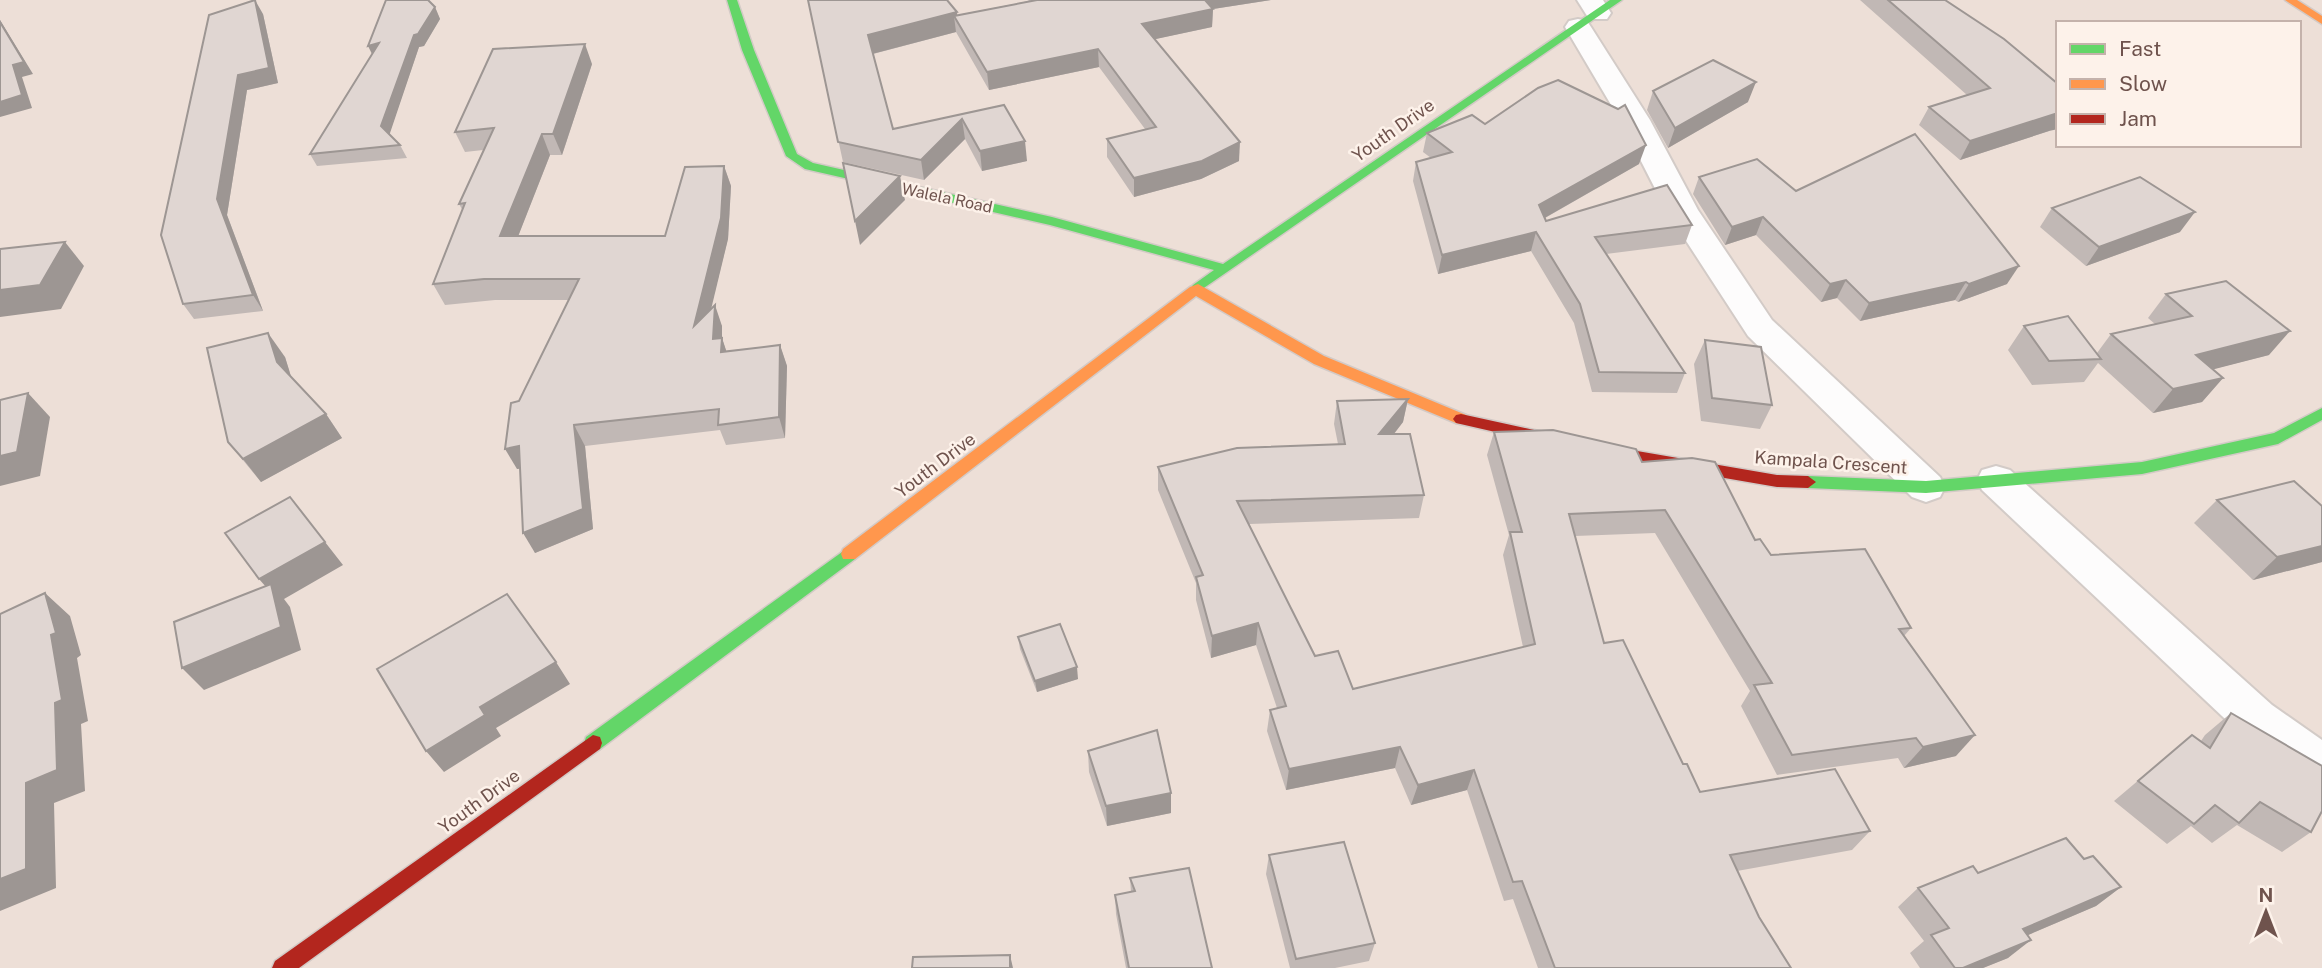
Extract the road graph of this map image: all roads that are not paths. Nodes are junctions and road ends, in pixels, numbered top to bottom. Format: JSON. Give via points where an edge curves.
{"nodes":[{"id":1,"x":732,"y":0,"type":"edge"},
{"id":2,"x":2290,"y":0,"type":"edge"},
{"id":3,"x":1596,"y":10,"type":"edge"},
{"id":4,"x":2322,"y":20,"type":"edge"},
{"id":5,"x":1225,"y":269,"type":"junction"},
{"id":6,"x":1195,"y":290,"type":"junction"},
{"id":7,"x":2322,"y":413,"type":"edge"},
{"id":8,"x":1996,"y":480,"type":"junction"},
{"id":9,"x":1926,"y":487,"type":"junction"},
{"id":10,"x":2322,"y":766,"type":"edge"},
{"id":11,"x":282,"y":968,"type":"edge"}],
"edges":[{"from":1,"to":5,"type":"street","name":"Walela Road","via":[[792,156],[809,166],[1052,221]]},
{"from":2,"to":4,"type":"street"},
{"from":3,"to":5,"type":"street","name":"Youth Drive"},
{"from":3,"to":9,"type":"street","via":[[1634,120],[1682,210],[1760,328]]},
{"from":5,"to":6,"type":"street","name":"Youth Drive"},
{"from":6,"to":9,"type":"street","name":"Kampala Crescent","via":[[1319,360],[1459,418],[1608,452],[1777,481]]},
{"from":6,"to":11,"type":"street","name":"Youth Drive","via":[[782,606]]},
{"from":7,"to":8,"type":"street","name":"Kampala Crescent","via":[[2278,438],[2142,468]]},
{"from":8,"to":9,"type":"street","name":"Kampala Crescent"},
{"from":8,"to":10,"type":"street","via":[[2256,719]]}]}
